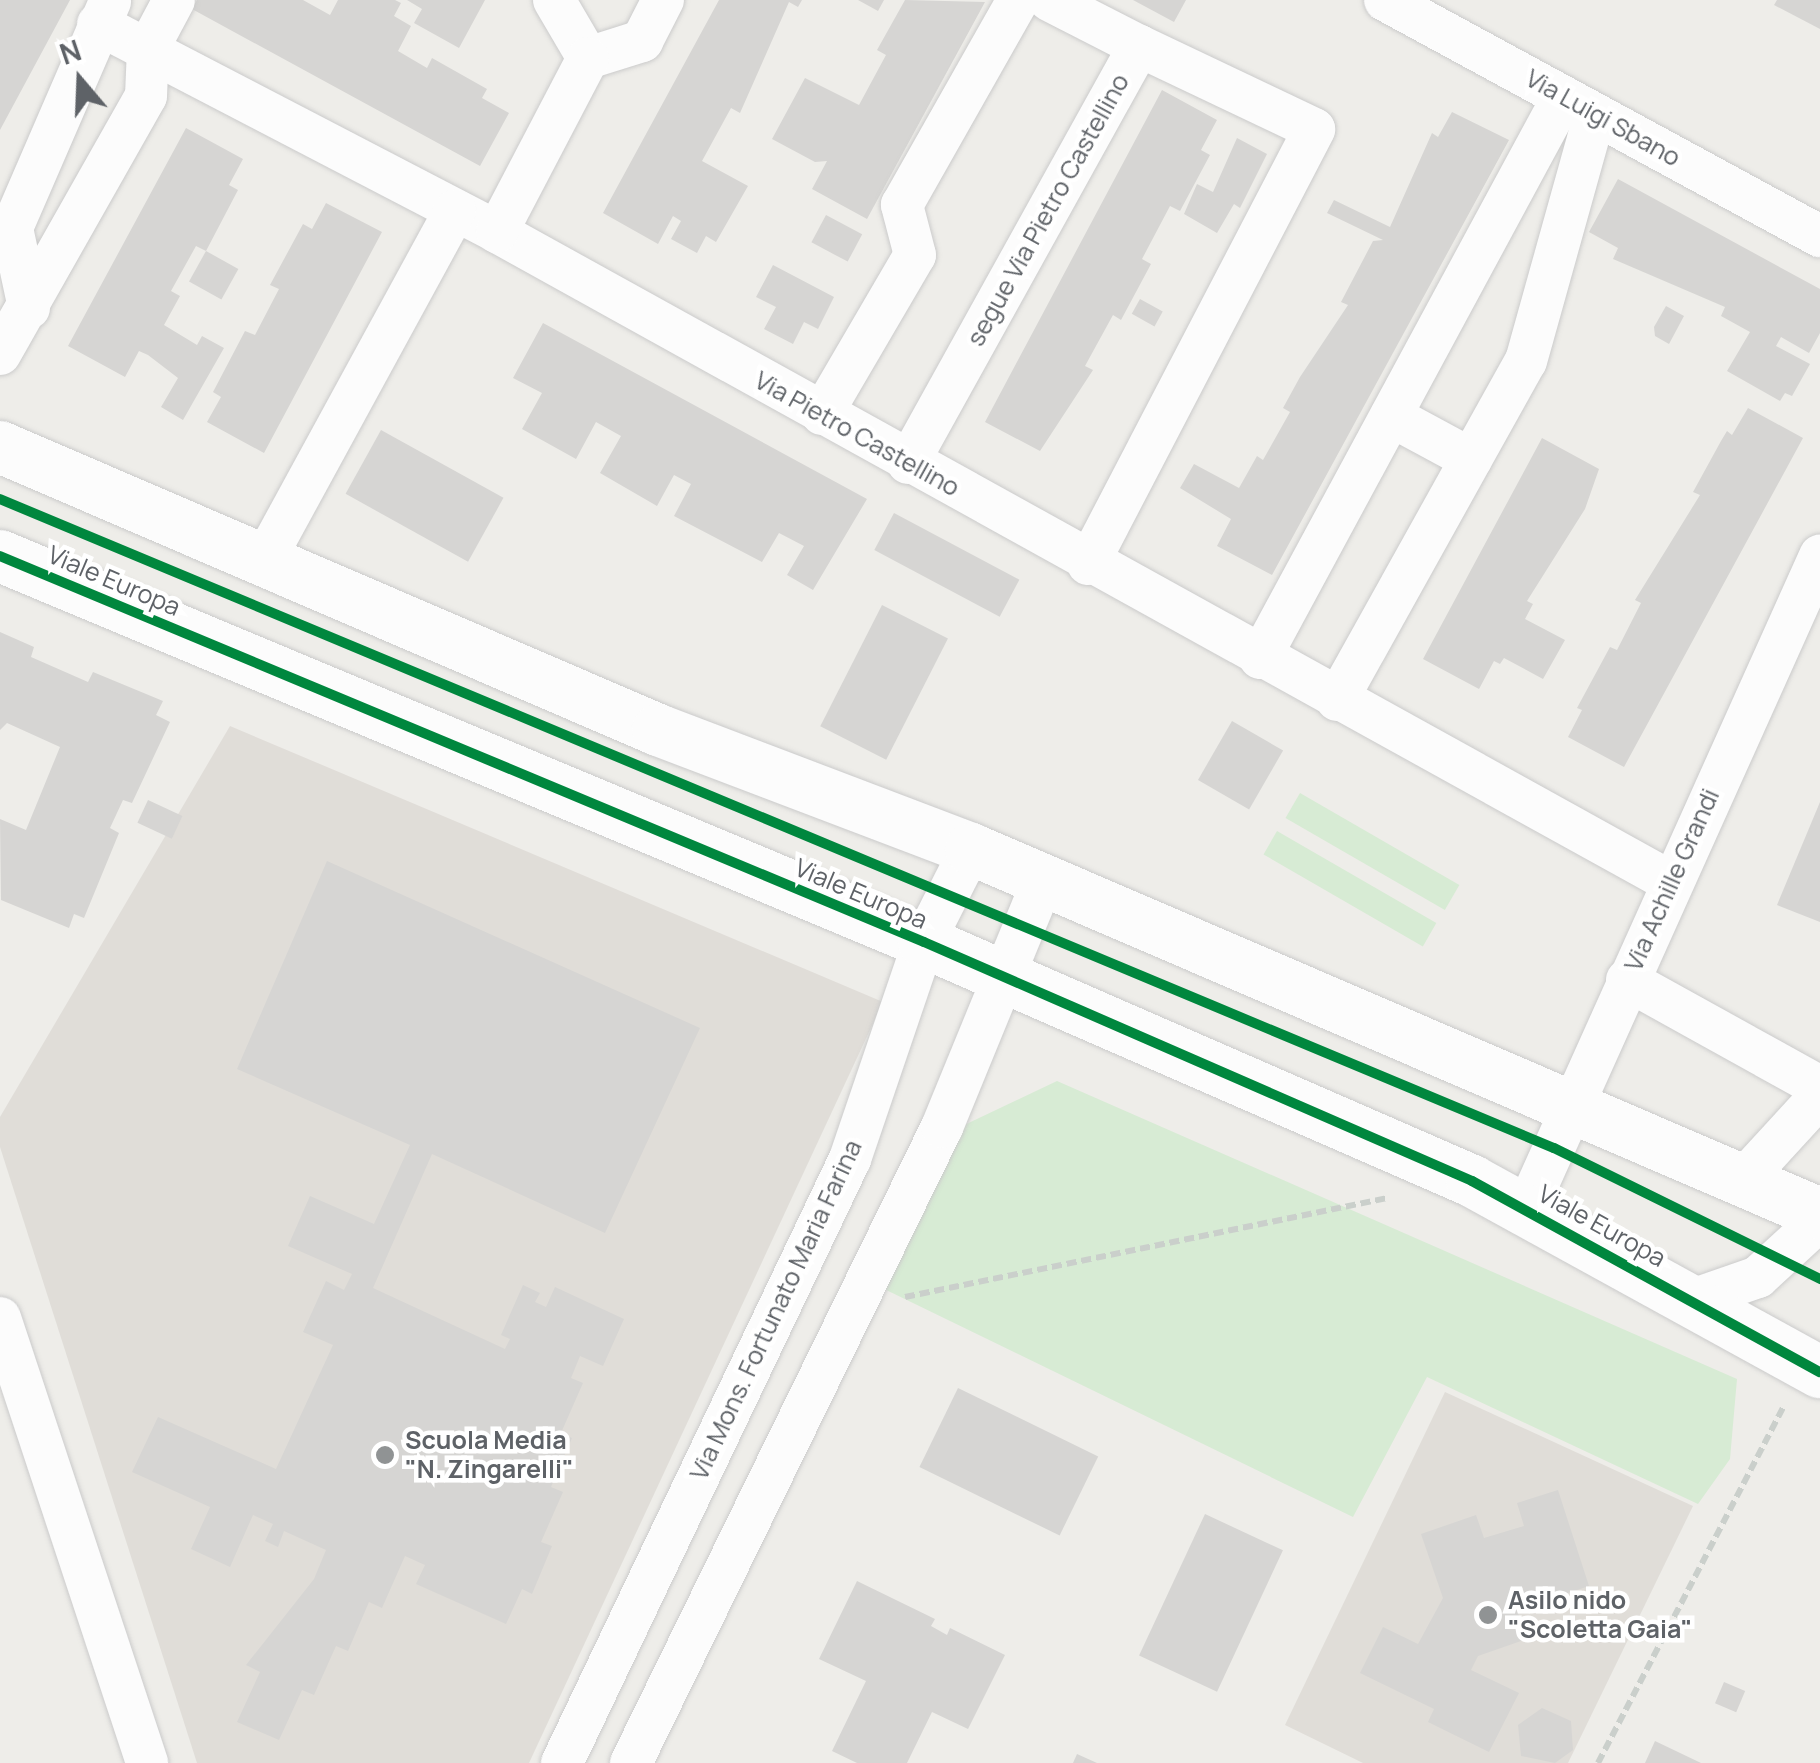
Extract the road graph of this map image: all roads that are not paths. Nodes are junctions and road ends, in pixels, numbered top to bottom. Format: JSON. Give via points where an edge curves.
{"nodes":[{"id":1,"x":174,"y":0,"type":"edge"},
{"id":2,"x":554,"y":0,"type":"edge"},
{"id":3,"x":663,"y":0,"type":"edge"},
{"id":4,"x":1018,"y":0,"type":"edge"},
{"id":5,"x":1050,"y":0,"type":"edge"},
{"id":6,"x":1386,"y":0,"type":"edge"},
{"id":7,"x":104,"y":12,"type":"edge"},
{"id":8,"x":1139,"y":46,"type":"junction"},
{"id":9,"x":148,"y":48,"type":"junction"},
{"id":10,"x":588,"y":58,"type":"junction"},
{"id":11,"x":1579,"y":106,"type":"junction"},
{"id":12,"x":455,"y":210,"type":"junction"},
{"id":13,"x":498,"y":232,"type":"junction"},
{"id":14,"x":1820,"y":236,"type":"edge"},
{"id":15,"x":29,"y":308,"type":"junction"},
{"id":16,"x":0,"y":354,"type":"edge"},
{"id":17,"x":822,"y":414,"type":"junction"},
{"id":18,"x":1391,"y":416,"type":"junction"},
{"id":19,"x":0,"y":447,"type":"edge"},
{"id":20,"x":1471,"y":459,"type":"junction"},
{"id":21,"x":908,"y":463,"type":"junction"},
{"id":22,"x":0,"y":556,"type":"edge"},
{"id":23,"x":1820,"y":556,"type":"edge"},
{"id":24,"x":265,"y":559,"type":"junction"},
{"id":25,"x":1088,"y":564,"type":"junction"},
{"id":26,"x":1260,"y":658,"type":"junction"},
{"id":27,"x":1337,"y":700,"type":"junction"},
{"id":28,"x":971,"y":849,"type":"junction"},
{"id":29,"x":1671,"y":882,"type":"junction"},
{"id":30,"x":1042,"y":883,"type":"junction"},
{"id":31,"x":924,"y":942,"type":"junction"},
{"id":32,"x":999,"y":977,"type":"junction"},
{"id":33,"x":1627,"y":980,"type":"junction"},
{"id":34,"x":1820,"y":1087,"type":"edge"},
{"id":35,"x":1820,"y":1096,"type":"edge"},
{"id":36,"x":1572,"y":1110,"type":"junction"},
{"id":37,"x":1744,"y":1180,"type":"junction"},
{"id":38,"x":1528,"y":1206,"type":"junction"},
{"id":39,"x":1820,"y":1217,"type":"edge"},
{"id":40,"x":1692,"y":1300,"type":"junction"},
{"id":41,"x":0,"y":1318,"type":"edge"},
{"id":42,"x":1813,"y":1368,"type":"edge"},
{"id":43,"x":147,"y":1763,"type":"edge"},
{"id":44,"x":562,"y":1763,"type":"edge"},
{"id":45,"x":631,"y":1763,"type":"edge"}],
"edges":[{"from":1,"to":9,"type":"street"},
{"from":2,"to":10,"type":"street"},
{"from":3,"to":10,"type":"street","via":[[642,41]]},
{"from":4,"to":17,"type":"street","via":[[902,206],[915,255]]},
{"from":5,"to":8,"type":"street","name":"segue Via Pietro Castellino"},
{"from":6,"to":11,"type":"street","name":"Via Luigi Sbano"},
{"from":7,"to":9,"type":"street","name":"Via Pietro Castellino"},
{"from":7,"to":15,"type":"street","via":[[12,228]]},
{"from":8,"to":21,"type":"street","name":"segue Via Pietro Castellino"},
{"from":8,"to":25,"type":"street","via":[[1314,129]]},
{"from":9,"to":12,"type":"street","name":"Via Pietro Castellino"},
{"from":9,"to":15,"type":"street","via":[[146,96]]},
{"from":10,"to":13,"type":"street"},
{"from":11,"to":14,"type":"street","name":"Via Luigi Sbano"},
{"from":11,"to":18,"type":"street"},
{"from":11,"to":20,"type":"street","via":[[1526,360]]},
{"from":12,"to":13,"type":"street","name":"Via Pietro Castellino"},
{"from":12,"to":24,"type":"street"},
{"from":13,"to":17,"type":"street","name":"Via Pietro Castellino"},
{"from":15,"to":16,"type":"street"},
{"from":17,"to":21,"type":"street","name":"Via Pietro Castellino"},
{"from":18,"to":20,"type":"street"},
{"from":18,"to":26,"type":"street"},
{"from":19,"to":24,"type":"street"},
{"from":20,"to":27,"type":"street"},
{"from":21,"to":25,"type":"street","name":"Via Pietro Castellino"},
{"from":22,"to":31,"type":"street","name":"Viale Europa"},
{"from":23,"to":29,"type":"street","name":"Via Achille Grandi"},
{"from":24,"to":28,"type":"street","via":[[658,730]]},
{"from":25,"to":26,"type":"street","name":"Via Pietro Castellino"},
{"from":26,"to":27,"type":"street","name":"Via Pietro Castellino"},
{"from":27,"to":29,"type":"street","name":"Via Pietro Castellino"},
{"from":28,"to":30,"type":"street"},
{"from":28,"to":31,"type":"street","name":"Via Mons. Fortunato Maria Farina"},
{"from":29,"to":33,"type":"street","name":"Via Achille Grandi"},
{"from":30,"to":32,"type":"street"},
{"from":30,"to":36,"type":"street"},
{"from":31,"to":32,"type":"street","name":"Viale Europa"},
{"from":31,"to":44,"type":"street","name":"Via Mons. Fortunato Maria Farina","via":[[850,1159]]},
{"from":32,"to":38,"type":"street","name":"Viale Europa"},
{"from":32,"to":45,"type":"street","via":[[942,1126]]},
{"from":33,"to":34,"type":"street"},
{"from":33,"to":36,"type":"street","name":"Via Achille Grandi"},
{"from":35,"to":37,"type":"street"},
{"from":36,"to":37,"type":"street"},
{"from":36,"to":38,"type":"street","name":"Via Achille Grandi"},
{"from":37,"to":39,"type":"street"},
{"from":38,"to":40,"type":"street","name":"Viale Europa"},
{"from":39,"to":40,"type":"street","via":[[1758,1277]]},
{"from":40,"to":42,"type":"street","name":"Viale Europa"},
{"from":41,"to":43,"type":"street"}]}
